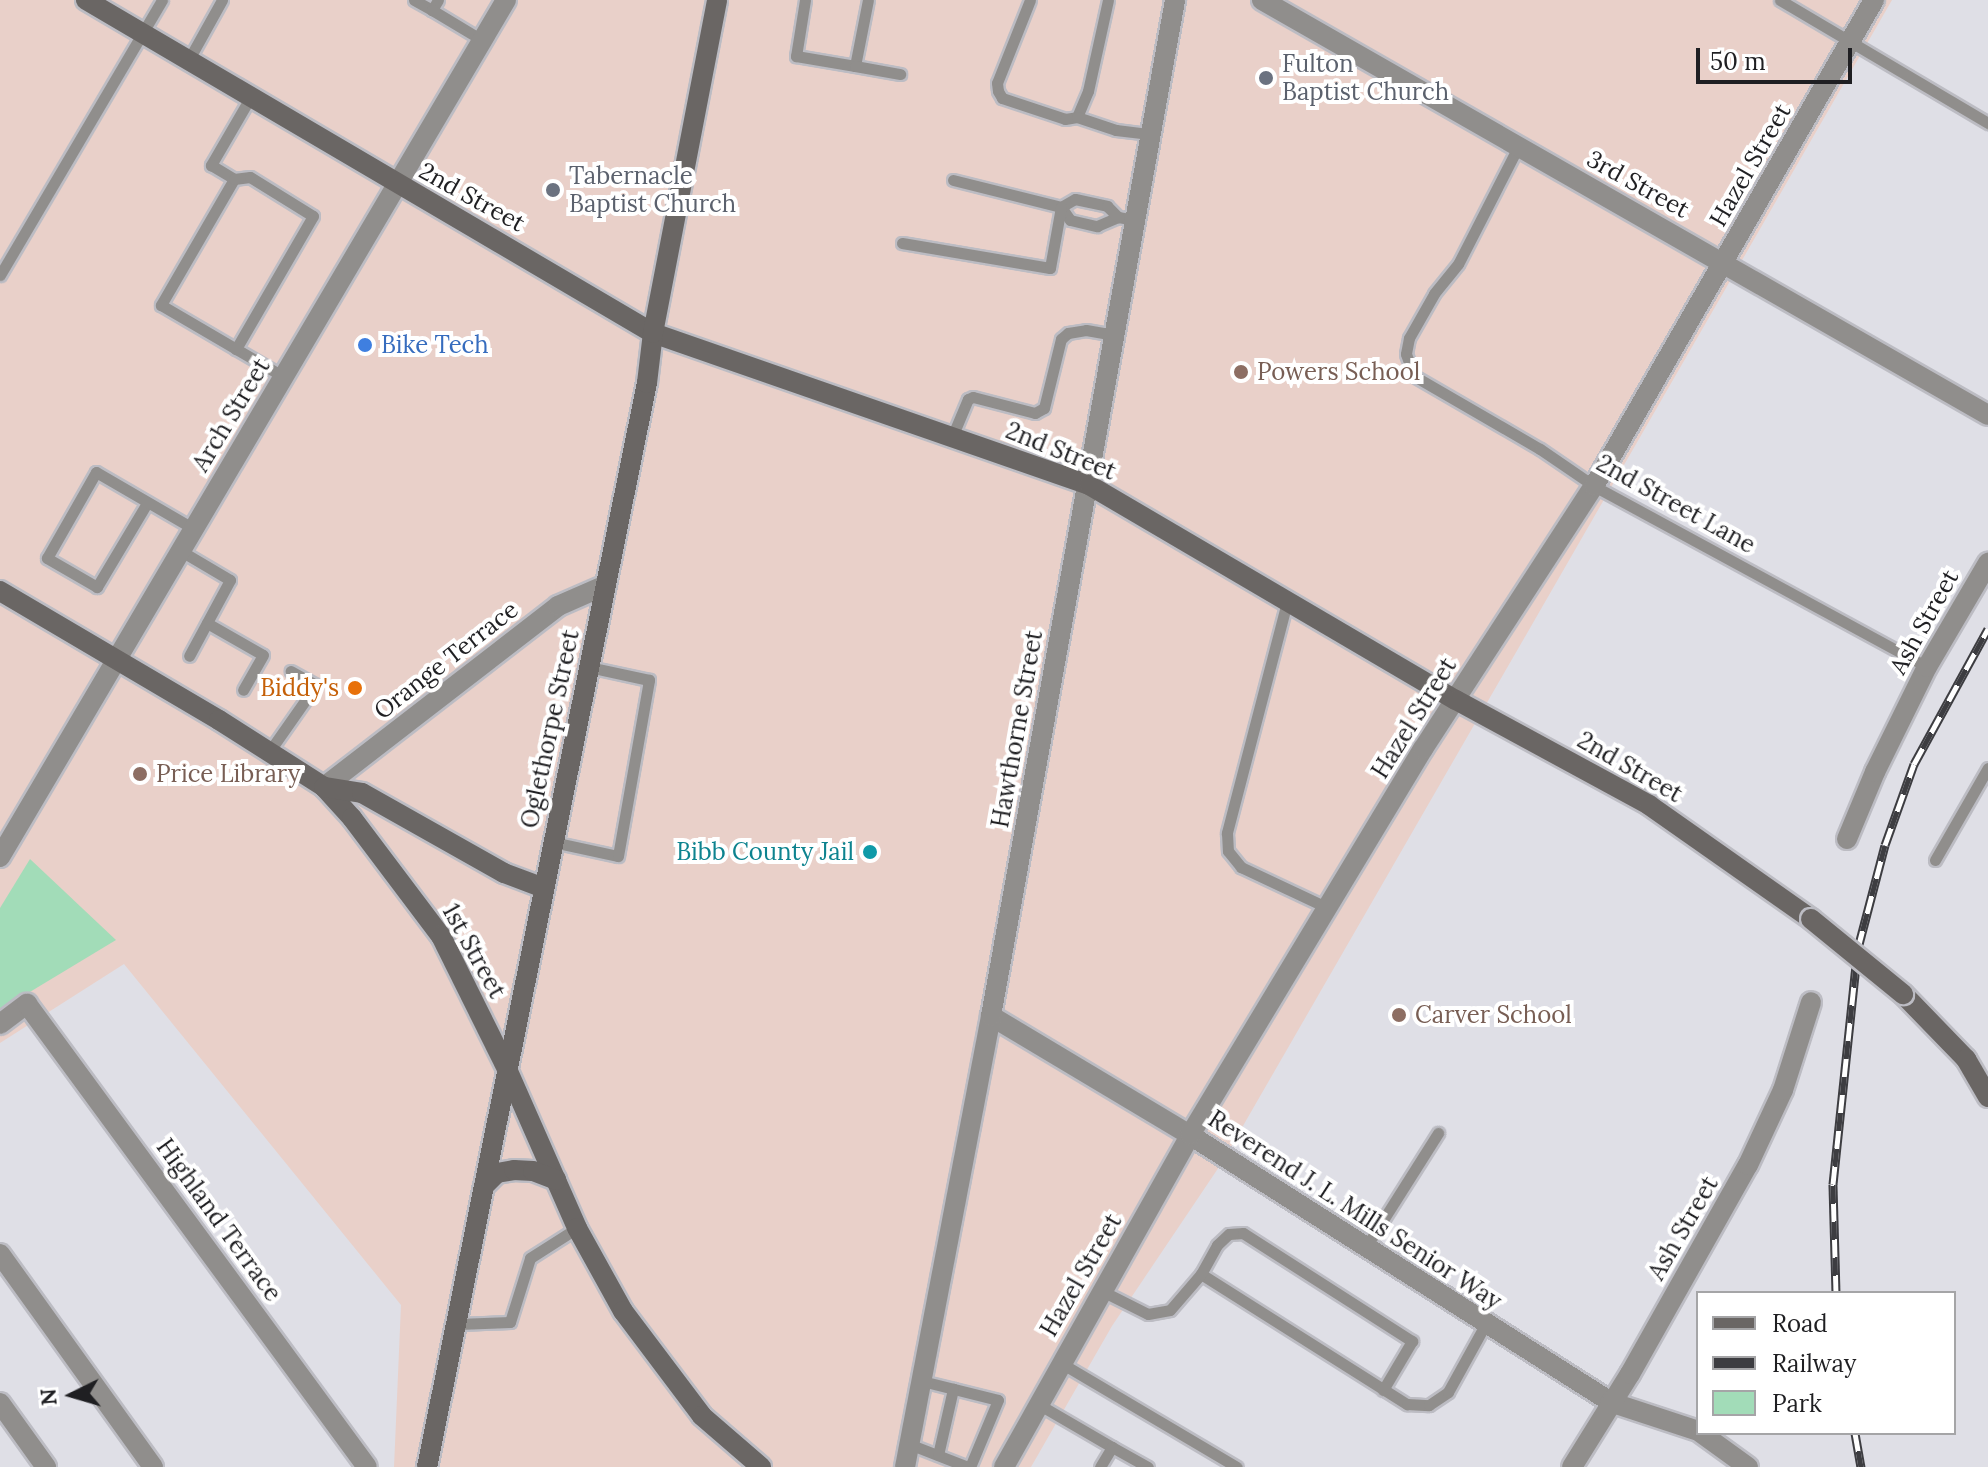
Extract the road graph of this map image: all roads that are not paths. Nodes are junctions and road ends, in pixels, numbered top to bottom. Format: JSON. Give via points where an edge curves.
{"nodes":[{"id":1,"x":86,"y":0,"type":"edge"},
{"id":2,"x":162,"y":0,"type":"edge"},
{"id":3,"x":222,"y":0,"type":"edge"},
{"id":4,"x":414,"y":0,"type":"edge"},
{"id":5,"x":506,"y":0,"type":"edge"},
{"id":6,"x":717,"y":0,"type":"edge"},
{"id":7,"x":805,"y":0,"type":"edge"},
{"id":8,"x":868,"y":0,"type":"edge"},
{"id":9,"x":1030,"y":0,"type":"edge"},
{"id":10,"x":1108,"y":0,"type":"edge"},
{"id":11,"x":1175,"y":0,"type":"edge"},
{"id":12,"x":1262,"y":0,"type":"edge"},
{"id":13,"x":1780,"y":0,"type":"edge"},
{"id":14,"x":1874,"y":0,"type":"edge"},
{"id":15,"x":435,"y":5,"type":"edge"},
{"id":16,"x":1290,"y":7,"type":"edge"},
{"id":17,"x":142,"y":34,"type":"junction"},
{"id":18,"x":482,"y":40,"type":"junction"},
{"id":19,"x":1851,"y":42,"type":"junction"},
{"id":20,"x":188,"y":61,"type":"junction"},
{"id":21,"x":855,"y":66,"type":"junction"},
{"id":22,"x":900,"y":74,"type":"dead end"},
{"id":23,"x":250,"y":98,"type":"junction"},
{"id":24,"x":1077,"y":117,"type":"junction"},
{"id":25,"x":1988,"y":123,"type":"edge"},
{"id":26,"x":1150,"y":134,"type":"junction"},
{"id":27,"x":1518,"y":147,"type":"junction"},
{"id":28,"x":234,"y":179,"type":"junction"},
{"id":29,"x":953,"y":180,"type":"dead end"},
{"id":30,"x":395,"y":184,"type":"junction"},
{"id":31,"x":1061,"y":207,"type":"junction"},
{"id":32,"x":1126,"y":219,"type":"junction"},
{"id":33,"x":902,"y":243,"type":"dead end"},
{"id":34,"x":1724,"y":262,"type":"junction"},
{"id":35,"x":0,"y":275,"type":"edge"},
{"id":36,"x":653,"y":333,"type":"junction"},
{"id":37,"x":1115,"y":335,"type":"junction"},
{"id":38,"x":236,"y":349,"type":"junction"},
{"id":39,"x":284,"y":377,"type":"junction"},
{"id":40,"x":1988,"y":415,"type":"edge"},
{"id":41,"x":952,"y":437,"type":"junction"},
{"id":42,"x":1089,"y":485,"type":"junction"},
{"id":43,"x":1594,"y":486,"type":"junction"},
{"id":44,"x":147,"y":503,"type":"junction"},
{"id":45,"x":194,"y":529,"type":"junction"},
{"id":46,"x":181,"y":551,"type":"junction"},
{"id":47,"x":1988,"y":563,"type":"edge"},
{"id":48,"x":606,"y":585,"type":"junction"},
{"id":49,"x":0,"y":591,"type":"edge"},
{"id":50,"x":1287,"y":602,"type":"junction"},
{"id":51,"x":207,"y":623,"type":"junction"},
{"id":52,"x":189,"y":656,"type":"dead end"},
{"id":53,"x":116,"y":660,"type":"junction"},
{"id":54,"x":589,"y":667,"type":"junction"},
{"id":55,"x":1927,"y":667,"type":"junction"},
{"id":56,"x":291,"y":671,"type":"dead end"},
{"id":57,"x":243,"y":690,"type":"dead end"},
{"id":58,"x":1456,"y":700,"type":"junction"},
{"id":59,"x":269,"y":752,"type":"junction"},
{"id":60,"x":1988,"y":768,"type":"edge"},
{"id":61,"x":324,"y":787,"type":"junction"},
{"id":62,"x":1847,"y":839,"type":"dead end"},
{"id":63,"x":553,"y":842,"type":"junction"},
{"id":64,"x":0,"y":857,"type":"edge"},
{"id":65,"x":1935,"y":860,"type":"dead end"},
{"id":66,"x":544,"y":888,"type":"junction"},
{"id":67,"x":1328,"y":908,"type":"junction"},
{"id":68,"x":1811,"y":1002,"type":"dead end"},
{"id":69,"x":991,"y":1016,"type":"junction"},
{"id":70,"x":0,"y":1024,"type":"edge"},
{"id":71,"x":507,"y":1069,"type":"junction"},
{"id":72,"x":1986,"y":1090,"type":"edge"},
{"id":73,"x":1438,"y":1133,"type":"dead end"},
{"id":74,"x":1190,"y":1135,"type":"junction"},
{"id":75,"x":556,"y":1180,"type":"junction"},
{"id":76,"x":484,"y":1186,"type":"junction"},
{"id":77,"x":577,"y":1228,"type":"junction"},
{"id":78,"x":1366,"y":1247,"type":"junction"},
{"id":79,"x":0,"y":1254,"type":"edge"},
{"id":80,"x":1201,"y":1274,"type":"junction"},
{"id":81,"x":1102,"y":1291,"type":"junction"},
{"id":82,"x":458,"y":1324,"type":"junction"},
{"id":83,"x":1485,"y":1325,"type":"junction"},
{"id":84,"x":1061,"y":1363,"type":"junction"},
{"id":85,"x":922,"y":1381,"type":"junction"},
{"id":86,"x":953,"y":1389,"type":"junction"},
{"id":87,"x":1383,"y":1390,"type":"junction"},
{"id":88,"x":1610,"y":1402,"type":"junction"},
{"id":89,"x":0,"y":1403,"type":"edge"},
{"id":90,"x":1038,"y":1404,"type":"junction"},
{"id":91,"x":1696,"y":1431,"type":"edge"},
{"id":92,"x":1703,"y":1435,"type":"edge"},
{"id":93,"x":909,"y":1444,"type":"junction"},
{"id":94,"x":1112,"y":1447,"type":"junction"},
{"id":95,"x":938,"y":1455,"type":"junction"},
{"id":96,"x":46,"y":1467,"type":"edge"},
{"id":97,"x":153,"y":1467,"type":"edge"},
{"id":98,"x":367,"y":1467,"type":"edge"},
{"id":99,"x":427,"y":1467,"type":"edge"},
{"id":100,"x":761,"y":1467,"type":"edge"},
{"id":101,"x":905,"y":1467,"type":"edge"},
{"id":102,"x":969,"y":1467,"type":"edge"},
{"id":103,"x":1004,"y":1467,"type":"edge"},
{"id":104,"x":1100,"y":1467,"type":"edge"},
{"id":105,"x":1148,"y":1467,"type":"edge"},
{"id":106,"x":1237,"y":1467,"type":"edge"},
{"id":107,"x":1572,"y":1467,"type":"edge"},
{"id":108,"x":1748,"y":1467,"type":"edge"}],
"edges":[{"from":1,"to":17,"type":"street","name":"2nd Street"},
{"from":2,"to":17,"type":"lane"},
{"from":3,"to":20,"type":"lane"},
{"from":4,"to":15,"type":"lane"},
{"from":5,"to":18,"type":"street","name":"Arch Street"},
{"from":6,"to":36,"type":"street","name":"Oglethorpe Street"},
{"from":7,"to":21,"type":"lane","via":[[796,56]]},
{"from":8,"to":21,"type":"lane"},
{"from":9,"to":24,"type":"lane","via":[[998,91],[1002,98],[1065,119]]},
{"from":10,"to":24,"type":"lane"},
{"from":11,"to":26,"type":"street","name":"Hawthorne Street"},
{"from":12,"to":16,"type":"street","name":"3rd Street"},
{"from":13,"to":19,"type":"lane"},
{"from":14,"to":19,"type":"street","name":"Hazel Street"},
{"from":15,"to":18,"type":"lane"},
{"from":16,"to":27,"type":"street","name":"3rd Street"},
{"from":17,"to":20,"type":"street","name":"2nd Street"},
{"from":17,"to":35,"type":"lane"},
{"from":18,"to":30,"type":"street","name":"Arch Street"},
{"from":19,"to":25,"type":"lane"},
{"from":19,"to":34,"type":"street","name":"Hazel Street"},
{"from":20,"to":23,"type":"street","name":"2nd Street"},
{"from":21,"to":22,"type":"lane"},
{"from":23,"to":28,"type":"lane","via":[[211,165]]},
{"from":23,"to":30,"type":"street","name":"2nd Street"},
{"from":24,"to":26,"type":"lane"},
{"from":26,"to":32,"type":"street","name":"Hawthorne Street"},
{"from":27,"to":34,"type":"street","name":"3rd Street"},
{"from":27,"to":43,"type":"lane","name":"2nd Street Lane","via":[[1458,264],[1409,338],[1406,354],[1410,369],[1428,386]]},
{"from":28,"to":38,"type":"lane","via":[[161,305]]},
{"from":28,"to":38,"type":"lane","via":[[250,177],[313,216]]},
{"from":29,"to":31,"type":"lane"},
{"from":30,"to":36,"type":"street","name":"2nd Street"},
{"from":30,"to":39,"type":"street","name":"Arch Street"},
{"from":31,"to":32,"type":"lane","via":[[1075,199],[1107,206]]},
{"from":31,"to":32,"type":"lane","via":[[1070,220],[1097,226]]},
{"from":31,"to":33,"type":"lane","via":[[1050,268]]},
{"from":32,"to":37,"type":"street","name":"Hawthorne Street"},
{"from":34,"to":40,"type":"street","name":"3rd Street"},
{"from":34,"to":43,"type":"street","name":"Hazel Street"},
{"from":36,"to":41,"type":"street","name":"2nd Street"},
{"from":36,"to":48,"type":"street","name":"Oglethorpe Street"},
{"from":37,"to":41,"type":"lane","via":[[1068,333],[1061,339],[1044,408],[1035,413],[973,397]]},
{"from":37,"to":42,"type":"street","name":"Hawthorne Street"},
{"from":38,"to":39,"type":"lane"},
{"from":39,"to":45,"type":"street","name":"Arch Street"},
{"from":41,"to":42,"type":"street","name":"2nd Street"},
{"from":42,"to":50,"type":"street","name":"2nd Street"},
{"from":42,"to":69,"type":"street","name":"Hawthorne Street"},
{"from":43,"to":55,"type":"lane","name":"2nd Street Lane"},
{"from":43,"to":58,"type":"street","name":"Hazel Street"},
{"from":44,"to":44,"type":"lane","via":[[96,472],[47,558],[97,587]]},
{"from":44,"to":45,"type":"lane"},
{"from":45,"to":46,"type":"street","name":"Arch Street"},
{"from":46,"to":51,"type":"lane","via":[[230,580]]},
{"from":46,"to":53,"type":"street","name":"Arch Street"},
{"from":47,"to":55,"type":"street","name":"Ash Street"},
{"from":48,"to":54,"type":"street","name":"Oglethorpe Street"},
{"from":48,"to":61,"type":"street","name":"Orange Terrace","via":[[558,606]]},
{"from":49,"to":53,"type":"street","name":"1st Street"},
{"from":50,"to":58,"type":"street","name":"2nd Street"},
{"from":50,"to":67,"type":"lane","via":[[1227,833],[1228,851],[1241,867]]},
{"from":51,"to":52,"type":"lane"},
{"from":51,"to":57,"type":"lane","via":[[267,657]]},
{"from":53,"to":59,"type":"street","name":"1st Street"},
{"from":53,"to":64,"type":"street","name":"Arch Street"},
{"from":54,"to":63,"type":"street","name":"Oglethorpe Street"},
{"from":54,"to":63,"type":"lane","via":[[649,680],[618,856]]},
{"from":55,"to":62,"type":"street","name":"Ash Street"},
{"from":56,"to":59,"type":"lane","via":[[316,685]]},
{"from":58,"to":67,"type":"street","name":"Hazel Street"},
{"from":58,"to":72,"type":"street","name":"2nd Street","bridge":true,"via":[[1649,805],[1811,919],[1944,1033]]},
{"from":59,"to":61,"type":"street","name":"1st Street"},
{"from":60,"to":65,"type":"lane"},
{"from":61,"to":66,"type":"street","via":[[362,793],[504,873]]},
{"from":61,"to":71,"type":"street","name":"1st Street","via":[[441,936]]},
{"from":63,"to":66,"type":"street","name":"Oglethorpe Street"},
{"from":66,"to":71,"type":"street","name":"Oglethorpe Street"},
{"from":67,"to":74,"type":"street","name":"Hazel Street"},
{"from":68,"to":88,"type":"street","name":"Ash Street","via":[[1765,1132]]},
{"from":69,"to":74,"type":"street","name":"Reverend J. L. Mills Senior Way"},
{"from":69,"to":85,"type":"street","name":"Hawthorne Street"},
{"from":70,"to":98,"type":"street","name":"Highland Terrace","via":[[27,1004]]},
{"from":71,"to":75,"type":"street","name":"1st Street"},
{"from":71,"to":76,"type":"street","name":"Oglethorpe Street"},
{"from":73,"to":78,"type":"lane"},
{"from":74,"to":78,"type":"street","name":"Reverend J. L. Mills Senior Way"},
{"from":74,"to":81,"type":"street","name":"Hazel Street"},
{"from":75,"to":76,"type":"street","via":[[514,1170],[497,1173]]},
{"from":75,"to":77,"type":"street","name":"1st Street"},
{"from":76,"to":82,"type":"street","name":"Oglethorpe Street"},
{"from":77,"to":82,"type":"lane","via":[[530,1258],[510,1322]]},
{"from":77,"to":100,"type":"street","name":"1st Street","via":[[623,1311],[668,1375],[702,1416]]},
{"from":78,"to":83,"type":"street","name":"Reverend J. L. Mills Senior Way"},
{"from":79,"to":97,"type":"street"},
{"from":80,"to":81,"type":"lane","via":[[1170,1310],[1148,1314]]},
{"from":80,"to":87,"type":"lane"},
{"from":80,"to":87,"type":"lane","via":[[1217,1245],[1229,1234],[1243,1233],[1412,1341]]},
{"from":81,"to":84,"type":"street","name":"Hazel Street"},
{"from":82,"to":99,"type":"street","name":"Oglethorpe Street"},
{"from":83,"to":87,"type":"lane","via":[[1448,1392],[1429,1405],[1407,1404]]},
{"from":83,"to":88,"type":"street","name":"Reverend J. L. Mills Senior Way"},
{"from":84,"to":90,"type":"street","name":"Hazel Street"},
{"from":84,"to":106,"type":"lane"},
{"from":85,"to":86,"type":"lane"},
{"from":85,"to":93,"type":"street","name":"Hawthorne Street"},
{"from":86,"to":95,"type":"lane"},
{"from":86,"to":102,"type":"lane","via":[[998,1400]]},
{"from":88,"to":91,"type":"street","name":"Reverend J. L. Mills Senior Way"},
{"from":88,"to":107,"type":"street","name":"Ash Street"},
{"from":89,"to":96,"type":"street"},
{"from":90,"to":94,"type":"lane"},
{"from":90,"to":103,"type":"street","name":"Hazel Street"},
{"from":92,"to":108,"type":"street","name":"Reverend J. L. Mills Senior Way"},
{"from":93,"to":95,"type":"lane"},
{"from":93,"to":101,"type":"street","name":"Hawthorne Street"},
{"from":94,"to":104,"type":"lane"},
{"from":94,"to":105,"type":"lane"},
{"from":95,"to":102,"type":"lane"}]}
